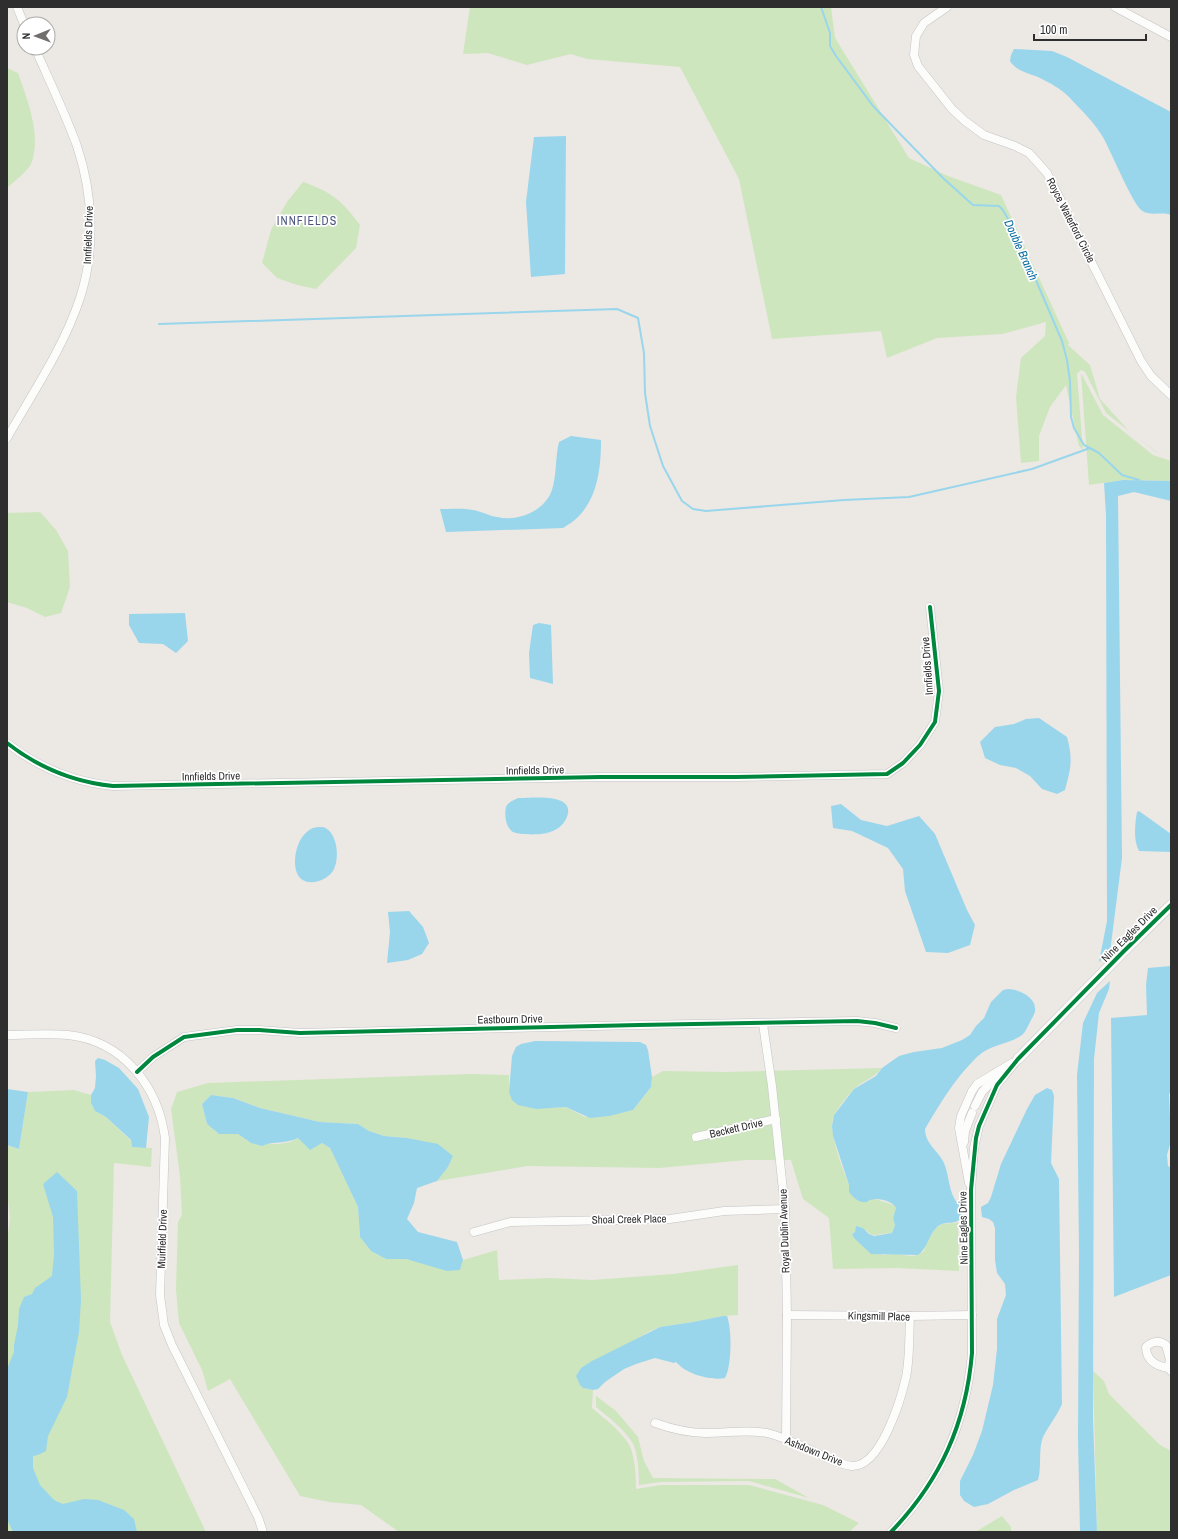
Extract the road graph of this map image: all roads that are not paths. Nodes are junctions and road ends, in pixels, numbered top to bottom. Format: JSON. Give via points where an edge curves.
{"nodes":[{"id":1,"x":947,"y":7,"type":"edge"},
{"id":2,"x":1115,"y":7,"type":"edge"},
{"id":3,"x":1171,"y":37,"type":"edge"},
{"id":4,"x":38,"y":56,"type":"edge"},
{"id":5,"x":1171,"y":395,"type":"edge"},
{"id":6,"x":7,"y":438,"type":"edge"},
{"id":7,"x":930,"y":607,"type":"dead end"},
{"id":8,"x":7,"y":743,"type":"edge"},
{"id":9,"x":1171,"y":905,"type":"edge"},
{"id":10,"x":763,"y":1024,"type":"junction"},
{"id":11,"x":896,"y":1028,"type":"dead end"},
{"id":12,"x":7,"y":1035,"type":"edge"},
{"id":13,"x":1018,"y":1059,"type":"junction"},
{"id":14,"x":137,"y":1072,"type":"junction"},
{"id":15,"x":776,"y":1119,"type":"junction"},
{"id":16,"x":696,"y":1137,"type":"dead end"},
{"id":17,"x":963,"y":1151,"type":"junction"},
{"id":18,"x":971,"y":1190,"type":"junction"},
{"id":19,"x":785,"y":1209,"type":"junction"},
{"id":20,"x":474,"y":1232,"type":"dead end"},
{"id":21,"x":787,"y":1315,"type":"junction"},
{"id":22,"x":972,"y":1315,"type":"junction"},
{"id":23,"x":910,"y":1316,"type":"junction"},
{"id":24,"x":655,"y":1424,"type":"dead end"},
{"id":25,"x":786,"y":1439,"type":"junction"},
{"id":26,"x":263,"y":1532,"type":"edge"},
{"id":27,"x":891,"y":1532,"type":"edge"}],
"edges":[{"from":1,"to":5,"type":"street","name":"Royce Waterford Circle","via":[[924,23],[916,36],[914,56],[918,66],[952,109],[965,121],[984,135],[1029,153],[1047,173],[1141,361],[1151,376]]},
{"from":2,"to":3,"type":"street"},
{"from":4,"to":6,"type":"street","name":"Innfields Drive","via":[[72,133],[82,166],[89,203],[90,245],[87,272],[71,320]]},
{"from":7,"to":8,"type":"street","name":"Innfields Drive","via":[[939,691],[935,722],[920,745],[903,763],[887,774],[113,786],[84,782],[53,772]]},
{"from":9,"to":13,"type":"street","name":"Nine Eagles Drive"},
{"from":10,"to":11,"type":"street","name":"Eastbourn Drive","via":[[857,1021]]},
{"from":10,"to":14,"type":"street","name":"Eastbourn Drive","via":[[220,1032],[184,1037],[153,1057]]},
{"from":10,"to":15,"type":"street","name":"Royal Dublin Avenue"},
{"from":12,"to":14,"type":"street","name":"Muirfield Drive","via":[[69,1035],[88,1039],[117,1054]]},
{"from":13,"to":17,"type":"street","name":"Nine Eagles Drive","via":[[992,1080],[982,1092],[965,1132]]},
{"from":13,"to":17,"type":"street","name":"Nine Eagles Drive","via":[[982,1081],[972,1091],[961,1116],[959,1128]]},
{"from":13,"to":18,"type":"street","name":"Nine Eagles Drive","via":[[997,1085],[979,1126],[974,1148]]},
{"from":14,"to":26,"type":"street","name":"Muirfield Drive","via":[[157,1103],[165,1138],[160,1295],[164,1325]]},
{"from":15,"to":16,"type":"street","name":"Beckett Drive"},
{"from":15,"to":19,"type":"street","name":"Royal Dublin Avenue"},
{"from":17,"to":18,"type":"street","name":"Nine Eagles Drive"},
{"from":18,"to":22,"type":"street","name":"Nine Eagles Drive"},
{"from":19,"to":20,"type":"street","name":"Shoal Creek Place","via":[[724,1211],[670,1219],[510,1222]]},
{"from":19,"to":21,"type":"street","name":"Royal Dublin Avenue"},
{"from":21,"to":23,"type":"street","name":"Kingsmill Place"},
{"from":21,"to":25,"type":"street","name":"Royal Dublin Avenue"},
{"from":22,"to":23,"type":"street","name":"Kingsmill Place"},
{"from":22,"to":27,"type":"street","name":"Nine Eagles Drive","via":[[970,1376],[954,1436],[945,1458],[925,1492]]},
{"from":23,"to":25,"type":"street","name":"Ashdown Drive","via":[[907,1369],[899,1403],[870,1459],[852,1466],[839,1463]]},
{"from":24,"to":25,"type":"street","name":"Ashdown Drive","via":[[682,1431],[766,1433]]}]}
